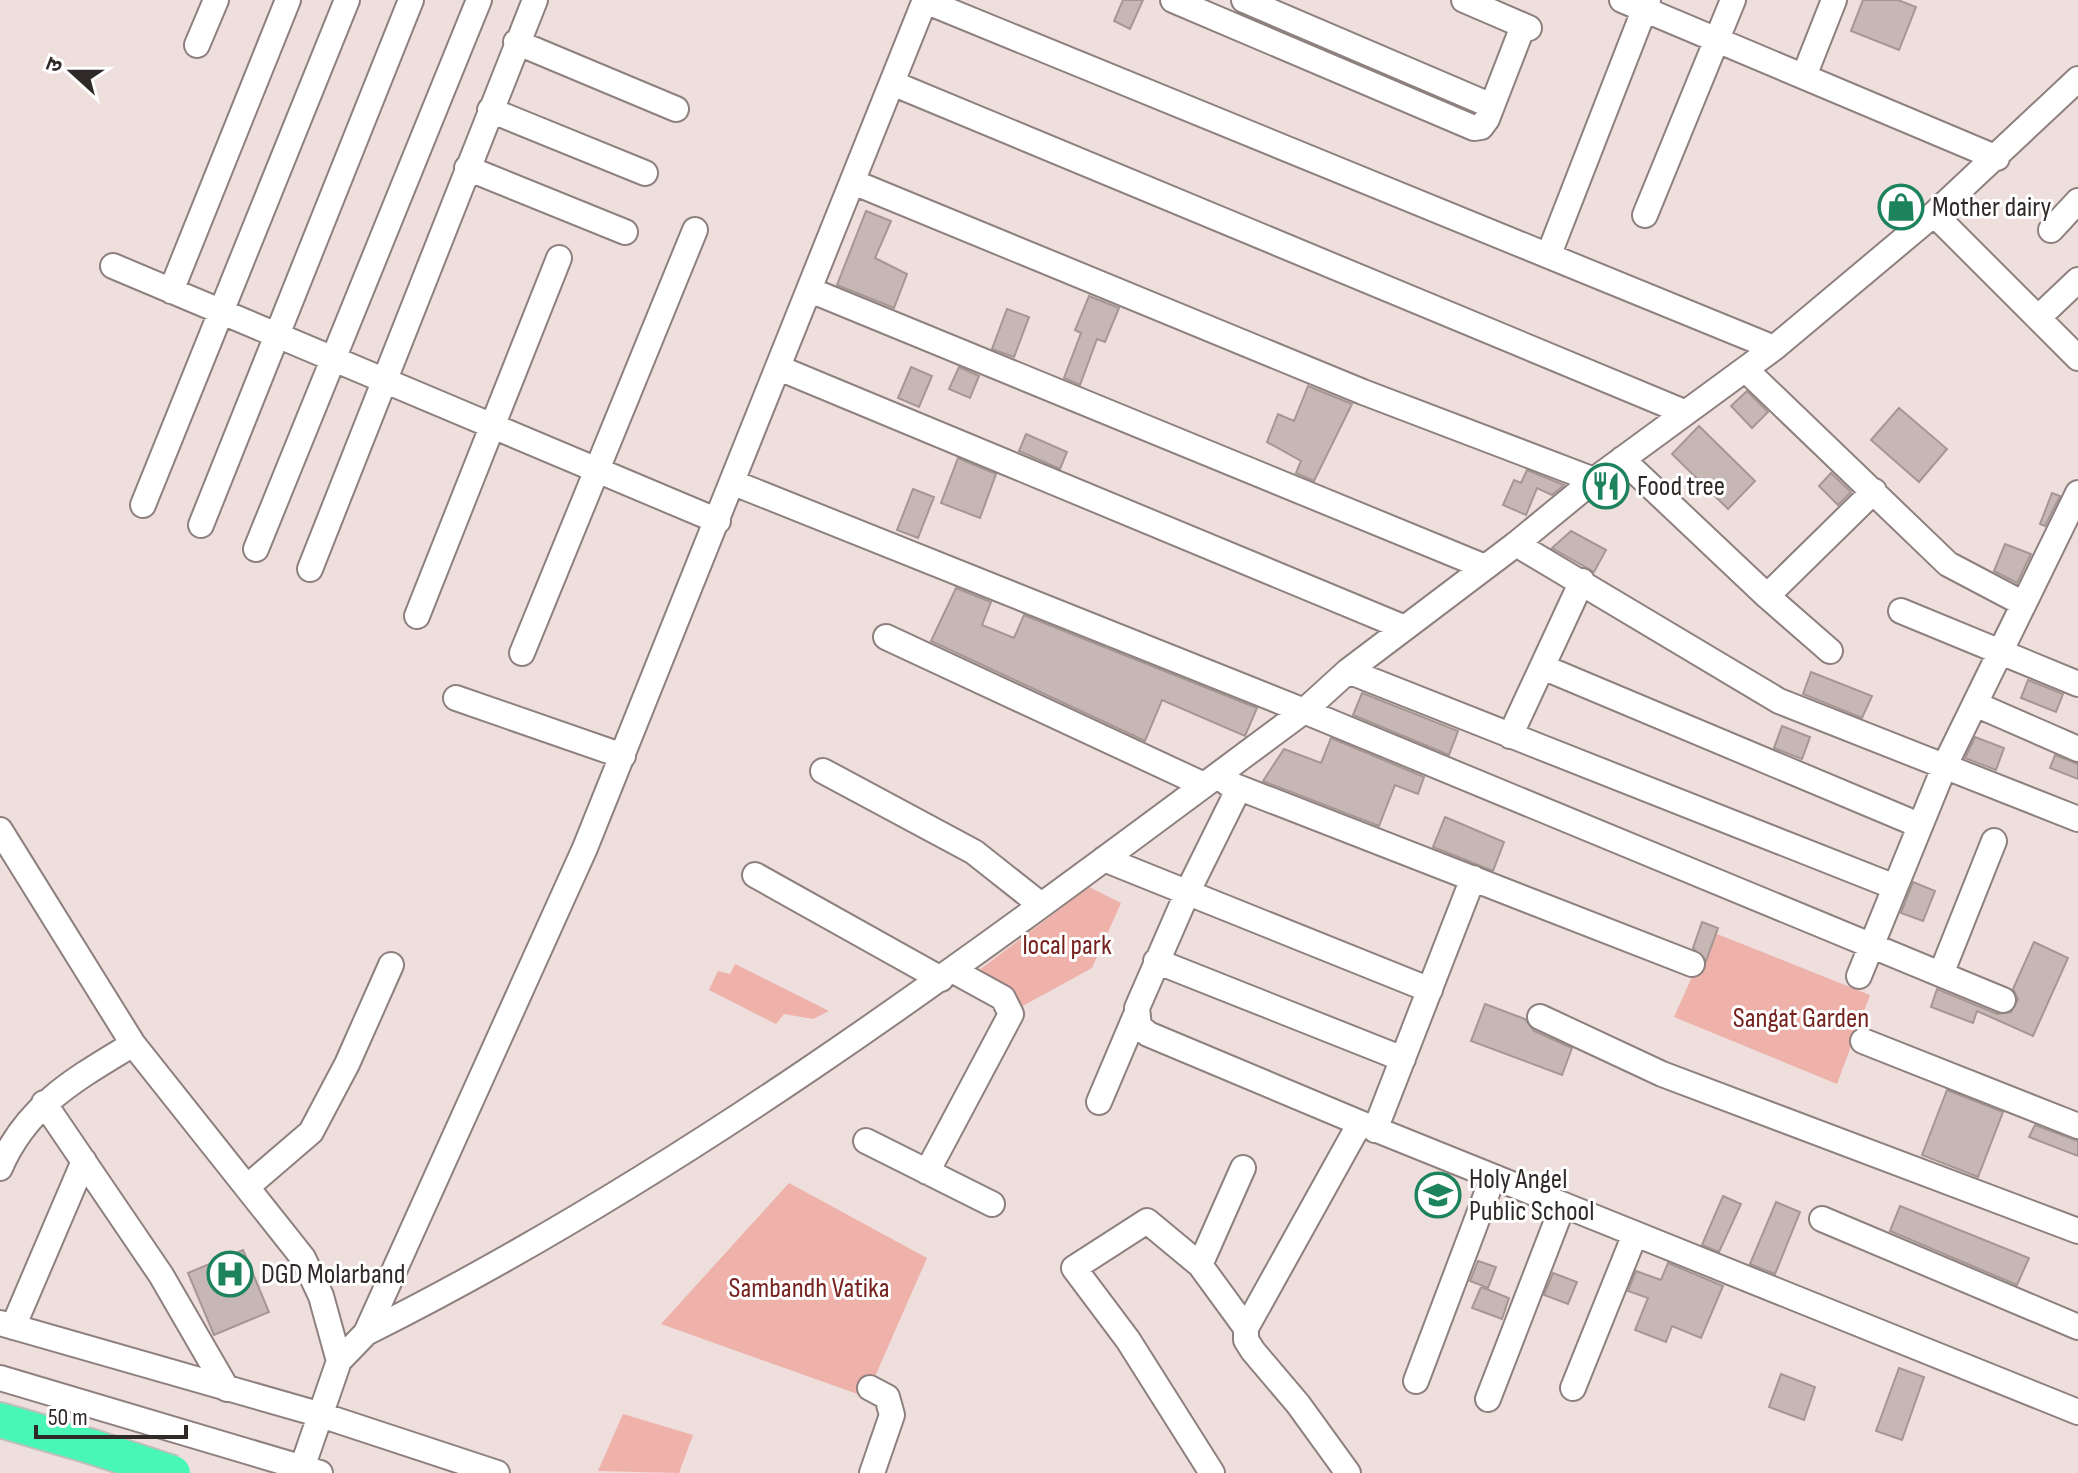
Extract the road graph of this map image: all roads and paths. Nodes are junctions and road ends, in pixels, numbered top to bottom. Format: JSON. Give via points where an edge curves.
{"nodes":[{"id":1,"x":216,"y":0,"type":"edge"},
{"id":2,"x":288,"y":0,"type":"edge"},
{"id":3,"x":347,"y":0,"type":"edge"},
{"id":4,"x":411,"y":0,"type":"edge"},
{"id":5,"x":479,"y":0,"type":"edge"},
{"id":6,"x":535,"y":0,"type":"edge"},
{"id":7,"x":925,"y":0,"type":"edge"},
{"id":8,"x":1173,"y":0,"type":"edge"},
{"id":9,"x":1244,"y":0,"type":"edge"},
{"id":10,"x":1464,"y":0,"type":"edge"},
{"id":11,"x":1733,"y":0,"type":"edge"},
{"id":12,"x":1834,"y":0,"type":"edge"},
{"id":13,"x":1638,"y":3,"type":"edge"},
{"id":14,"x":516,"y":42,"type":"junction"},
{"id":15,"x":1716,"y":42,"type":"junction"},
{"id":16,"x":197,"y":45,"type":"dead end"},
{"id":17,"x":1804,"y":76,"type":"junction"},
{"id":18,"x":2078,"y":79,"type":"edge"},
{"id":19,"x":892,"y":83,"type":"junction"},
{"id":20,"x":1492,"y":106,"type":"junction"},
{"id":21,"x":676,"y":109,"type":"dead end"},
{"id":22,"x":490,"y":110,"type":"junction"},
{"id":23,"x":1997,"y":158,"type":"junction"},
{"id":24,"x":467,"y":168,"type":"junction"},
{"id":25,"x":645,"y":173,"type":"dead end"},
{"id":26,"x":853,"y":182,"type":"junction"},
{"id":27,"x":2078,"y":201,"type":"edge"},
{"id":28,"x":1934,"y":214,"type":"junction"},
{"id":29,"x":1645,"y":215,"type":"dead end"},
{"id":30,"x":695,"y":230,"type":"dead end"},
{"id":31,"x":2051,"y":230,"type":"dead end"},
{"id":32,"x":625,"y":232,"type":"dead end"},
{"id":33,"x":1549,"y":254,"type":"junction"},
{"id":34,"x":559,"y":258,"type":"dead end"},
{"id":35,"x":113,"y":266,"type":"dead end"},
{"id":36,"x":2078,"y":280,"type":"edge"},
{"id":37,"x":810,"y":290,"type":"junction"},
{"id":38,"x":171,"y":291,"type":"junction"},
{"id":39,"x":221,"y":312,"type":"junction"},
{"id":40,"x":2039,"y":317,"type":"junction"},
{"id":41,"x":277,"y":336,"type":"junction"},
{"id":42,"x":1774,"y":348,"type":"junction"},
{"id":43,"x":2078,"y":358,"type":"edge"},
{"id":44,"x":333,"y":359,"type":"junction"},
{"id":45,"x":779,"y":368,"type":"junction"},
{"id":46,"x":1746,"y":370,"type":"junction"},
{"id":47,"x":384,"y":380,"type":"junction"},
{"id":48,"x":1684,"y":412,"type":"junction"},
{"id":49,"x":492,"y":426,"type":"junction"},
{"id":50,"x":1622,"y":459,"type":"junction"},
{"id":51,"x":597,"y":470,"type":"junction"},
{"id":52,"x":1594,"y":480,"type":"junction"},
{"id":53,"x":734,"y":483,"type":"junction"},
{"id":54,"x":1874,"y":491,"type":"junction"},
{"id":55,"x":2078,"y":493,"type":"edge"},
{"id":56,"x":143,"y":505,"type":"dead end"},
{"id":57,"x":718,"y":521,"type":"junction"},
{"id":58,"x":201,"y":525,"type":"dead end"},
{"id":59,"x":1516,"y":544,"type":"junction"},
{"id":60,"x":256,"y":549,"type":"dead end"},
{"id":61,"x":1485,"y":567,"type":"junction"},
{"id":62,"x":310,"y":569,"type":"dead end"},
{"id":63,"x":1582,"y":581,"type":"junction"},
{"id":64,"x":1767,"y":596,"type":"junction"},
{"id":65,"x":2022,"y":603,"type":"junction"},
{"id":66,"x":1901,"y":611,"type":"dead end"},
{"id":67,"x":417,"y":616,"type":"dead end"},
{"id":68,"x":1405,"y":628,"type":"junction"},
{"id":69,"x":886,"y":637,"type":"dead end"},
{"id":70,"x":2000,"y":650,"type":"junction"},
{"id":71,"x":1830,"y":651,"type":"dead end"},
{"id":72,"x":522,"y":653,"type":"dead end"},
{"id":73,"x":1545,"y":668,"type":"junction"},
{"id":74,"x":1348,"y":671,"type":"junction"},
{"id":75,"x":2078,"y":684,"type":"edge"},
{"id":76,"x":456,"y":698,"type":"dead end"},
{"id":77,"x":1975,"y":704,"type":"junction"},
{"id":78,"x":1304,"y":711,"type":"junction"},
{"id":79,"x":1510,"y":736,"type":"junction"},
{"id":80,"x":2078,"y":749,"type":"edge"},
{"id":81,"x":623,"y":756,"type":"junction"},
{"id":82,"x":1945,"y":765,"type":"junction"},
{"id":83,"x":823,"y":771,"type":"dead end"},
{"id":84,"x":1209,"y":781,"type":"junction"},
{"id":85,"x":1239,"y":788,"type":"junction"},
{"id":86,"x":2078,"y":819,"type":"edge"},
{"id":87,"x":1919,"y":825,"type":"junction"},
{"id":88,"x":0,"y":830,"type":"edge"},
{"id":89,"x":1994,"y":841,"type":"dead end"},
{"id":90,"x":1104,"y":859,"type":"junction"},
{"id":91,"x":755,"y":875,"type":"dead end"},
{"id":92,"x":1473,"y":878,"type":"junction"},
{"id":93,"x":1895,"y":887,"type":"junction"},
{"id":94,"x":1188,"y":891,"type":"junction"},
{"id":95,"x":1041,"y":905,"type":"junction"},
{"id":96,"x":1872,"y":945,"type":"junction"},
{"id":97,"x":1156,"y":961,"type":"junction"},
{"id":98,"x":1692,"y":964,"type":"dead end"},
{"id":99,"x":391,"y":965,"type":"dead end"},
{"id":100,"x":946,"y":974,"type":"junction"},
{"id":101,"x":1941,"y":974,"type":"junction"},
{"id":102,"x":1859,"y":976,"type":"dead end"},
{"id":103,"x":1430,"y":990,"type":"junction"},
{"id":104,"x":2003,"y":1000,"type":"dead end"},
{"id":105,"x":1135,"y":1017,"type":"junction"},
{"id":106,"x":1540,"y":1017,"type":"dead end"},
{"id":107,"x":1863,"y":1041,"type":"dead end"},
{"id":108,"x":133,"y":1044,"type":"junction"},
{"id":109,"x":1403,"y":1059,"type":"junction"},
{"id":110,"x":1099,"y":1102,"type":"dead end"},
{"id":111,"x":44,"y":1103,"type":"junction"},
{"id":112,"x":1368,"y":1126,"type":"junction"},
{"id":113,"x":2078,"y":1126,"type":"edge"},
{"id":114,"x":866,"y":1141,"type":"dead end"},
{"id":115,"x":84,"y":1161,"type":"junction"},
{"id":116,"x":0,"y":1168,"type":"edge"},
{"id":117,"x":1243,"y":1168,"type":"dead end"},
{"id":118,"x":927,"y":1172,"type":"junction"},
{"id":119,"x":1493,"y":1177,"type":"junction"},
{"id":120,"x":247,"y":1187,"type":"junction"},
{"id":121,"x":992,"y":1204,"type":"dead end"},
{"id":122,"x":1563,"y":1205,"type":"junction"},
{"id":123,"x":1822,"y":1219,"type":"dead end"},
{"id":124,"x":2078,"y":1231,"type":"edge"},
{"id":125,"x":1635,"y":1234,"type":"junction"},
{"id":126,"x":1200,"y":1265,"type":"junction"},
{"id":127,"x":6,"y":1325,"type":"edge"},
{"id":128,"x":2078,"y":1327,"type":"edge"},
{"id":129,"x":1246,"y":1328,"type":"junction"},
{"id":130,"x":366,"y":1333,"type":"junction"},
{"id":131,"x":339,"y":1361,"type":"junction"},
{"id":132,"x":0,"y":1378,"type":"edge"},
{"id":133,"x":1416,"y":1381,"type":"dead end"},
{"id":134,"x":870,"y":1388,"type":"dead end"},
{"id":135,"x":1573,"y":1388,"type":"dead end"},
{"id":136,"x":227,"y":1389,"type":"junction"},
{"id":137,"x":1488,"y":1399,"type":"dead end"},
{"id":138,"x":2078,"y":1412,"type":"edge"},
{"id":139,"x":318,"y":1414,"type":"junction"},
{"id":140,"x":0,"y":1420,"type":"edge"},
{"id":141,"x":158,"y":1424,"type":"junction"},
{"id":142,"x":311,"y":1470,"type":"edge"},
{"id":143,"x":159,"y":1473,"type":"edge"},
{"id":144,"x":173,"y":1473,"type":"edge"},
{"id":145,"x":497,"y":1473,"type":"edge"},
{"id":146,"x":872,"y":1473,"type":"edge"},
{"id":147,"x":1212,"y":1473,"type":"edge"},
{"id":148,"x":1348,"y":1473,"type":"edge"}],
"edges":[{"from":1,"to":16,"type":"street"},
{"from":2,"to":38,"type":"street"},
{"from":3,"to":39,"type":"street"},
{"from":4,"to":41,"type":"street"},
{"from":5,"to":44,"type":"street"},
{"from":6,"to":14,"type":"street"},
{"from":7,"to":19,"type":"street"},
{"from":7,"to":33,"type":"street"},
{"from":8,"to":20,"type":"street","via":[[1474,128],[1481,127]]},
{"from":9,"to":20,"type":"street"},
{"from":10,"to":20,"type":"street","via":[[1526,27]]},
{"from":11,"to":15,"type":"street"},
{"from":12,"to":17,"type":"street"},
{"from":13,"to":15,"type":"street"},
{"from":13,"to":33,"type":"street"},
{"from":14,"to":21,"type":"street"},
{"from":14,"to":22,"type":"street"},
{"from":15,"to":17,"type":"street"},
{"from":15,"to":29,"type":"street"},
{"from":17,"to":23,"type":"street"},
{"from":18,"to":23,"type":"street"},
{"from":19,"to":26,"type":"street"},
{"from":19,"to":48,"type":"street"},
{"from":22,"to":24,"type":"street"},
{"from":22,"to":25,"type":"street"},
{"from":23,"to":28,"type":"street"},
{"from":24,"to":32,"type":"street"},
{"from":24,"to":47,"type":"street"},
{"from":26,"to":37,"type":"street"},
{"from":26,"to":52,"type":"street","via":[[1363,392]]},
{"from":27,"to":31,"type":"street"},
{"from":28,"to":40,"type":"street"},
{"from":28,"to":42,"type":"street"},
{"from":30,"to":51,"type":"street"},
{"from":33,"to":42,"type":"street"},
{"from":34,"to":49,"type":"street"},
{"from":35,"to":38,"type":"street"},
{"from":36,"to":40,"type":"street"},
{"from":37,"to":45,"type":"street"},
{"from":37,"to":61,"type":"street"},
{"from":38,"to":39,"type":"street"},
{"from":39,"to":41,"type":"street"},
{"from":39,"to":56,"type":"street"},
{"from":40,"to":43,"type":"street"},
{"from":41,"to":44,"type":"street"},
{"from":41,"to":58,"type":"street"},
{"from":42,"to":46,"type":"street"},
{"from":44,"to":47,"type":"street"},
{"from":44,"to":60,"type":"street"},
{"from":45,"to":53,"type":"street"},
{"from":45,"to":68,"type":"street"},
{"from":46,"to":48,"type":"street"},
{"from":46,"to":54,"type":"street"},
{"from":47,"to":49,"type":"street"},
{"from":47,"to":62,"type":"street"},
{"from":48,"to":50,"type":"street"},
{"from":49,"to":51,"type":"street"},
{"from":49,"to":67,"type":"street"},
{"from":50,"to":52,"type":"street"},
{"from":50,"to":64,"type":"street"},
{"from":51,"to":57,"type":"street"},
{"from":51,"to":72,"type":"street"},
{"from":52,"to":59,"type":"street"},
{"from":53,"to":57,"type":"street"},
{"from":53,"to":78,"type":"street"},
{"from":54,"to":64,"type":"street"},
{"from":54,"to":65,"type":"street","via":[[1948,564]]},
{"from":55,"to":65,"type":"street"},
{"from":57,"to":81,"type":"street"},
{"from":59,"to":61,"type":"street"},
{"from":59,"to":63,"type":"street"},
{"from":61,"to":68,"type":"street"},
{"from":63,"to":73,"type":"street"},
{"from":63,"to":82,"type":"street","via":[[1779,701]]},
{"from":64,"to":71,"type":"street"},
{"from":65,"to":70,"type":"street"},
{"from":66,"to":70,"type":"street"},
{"from":68,"to":74,"type":"street"},
{"from":69,"to":84,"type":"street"},
{"from":70,"to":75,"type":"street"},
{"from":70,"to":77,"type":"street"},
{"from":73,"to":79,"type":"street"},
{"from":73,"to":87,"type":"street"},
{"from":74,"to":78,"type":"street"},
{"from":74,"to":79,"type":"street"},
{"from":76,"to":81,"type":"street"},
{"from":77,"to":80,"type":"street"},
{"from":77,"to":82,"type":"street"},
{"from":78,"to":84,"type":"street"},
{"from":78,"to":96,"type":"street"},
{"from":79,"to":93,"type":"street"},
{"from":81,"to":130,"type":"street"},
{"from":82,"to":86,"type":"street"},
{"from":82,"to":87,"type":"street"},
{"from":83,"to":95,"type":"street","via":[[974,852]]},
{"from":84,"to":85,"type":"street"},
{"from":84,"to":90,"type":"street"},
{"from":85,"to":92,"type":"street"},
{"from":85,"to":94,"type":"street"},
{"from":87,"to":93,"type":"street"},
{"from":88,"to":108,"type":"street"},
{"from":89,"to":101,"type":"street"},
{"from":90,"to":94,"type":"street"},
{"from":90,"to":95,"type":"street"},
{"from":91,"to":100,"type":"street"},
{"from":92,"to":98,"type":"street"},
{"from":92,"to":103,"type":"street"},
{"from":93,"to":96,"type":"street"},
{"from":94,"to":97,"type":"street"},
{"from":94,"to":103,"type":"street"},
{"from":95,"to":100,"type":"street"},
{"from":96,"to":101,"type":"street"},
{"from":96,"to":102,"type":"street"},
{"from":97,"to":105,"type":"street"},
{"from":97,"to":109,"type":"street"},
{"from":99,"to":120,"type":"street","via":[[311,1132]]},
{"from":100,"to":118,"type":"street","via":[[1003,998],[1011,1014]]},
{"from":100,"to":130,"type":"street","via":[[539,1241]]},
{"from":101,"to":104,"type":"street"},
{"from":103,"to":109,"type":"street"},
{"from":105,"to":110,"type":"street"},
{"from":105,"to":112,"type":"street","via":[[1148,1034]]},
{"from":106,"to":124,"type":"street","via":[[1662,1074]]},
{"from":107,"to":113,"type":"street"},
{"from":108,"to":111,"type":"street"},
{"from":108,"to":120,"type":"street"},
{"from":109,"to":112,"type":"street"},
{"from":111,"to":115,"type":"street"},
{"from":111,"to":116,"type":"street","via":[[26,1120]]},
{"from":112,"to":119,"type":"street"},
{"from":112,"to":129,"type":"street"},
{"from":114,"to":118,"type":"street"},
{"from":115,"to":127,"type":"street"},
{"from":115,"to":136,"type":"street","via":[[161,1275]]},
{"from":117,"to":126,"type":"street"},
{"from":118,"to":121,"type":"street"},
{"from":119,"to":122,"type":"street"},
{"from":119,"to":133,"type":"street"},
{"from":120,"to":131,"type":"street","via":[[303,1258],[321,1296]]},
{"from":122,"to":125,"type":"street"},
{"from":122,"to":137,"type":"street"},
{"from":123,"to":128,"type":"street"},
{"from":125,"to":135,"type":"street"},
{"from":125,"to":138,"type":"street"},
{"from":126,"to":129,"type":"street"},
{"from":126,"to":147,"type":"street","via":[[1147,1221],[1074,1268],[1128,1340]]},
{"from":127,"to":136,"type":"street"},
{"from":129,"to":148,"type":"street","via":[[1253,1351]]},
{"from":130,"to":131,"type":"street"},
{"from":131,"to":139,"type":"street"},
{"from":132,"to":141,"type":"street"},
{"from":134,"to":146,"type":"street","via":[[887,1397],[892,1415]]},
{"from":136,"to":139,"type":"street"},
{"from":139,"to":142,"type":"street"},
{"from":139,"to":145,"type":"street"},
{"from":140,"to":144,"type":"highway","bridge":true},
{"from":141,"to":142,"type":"street"},
{"from":141,"to":143,"type":"street"}]}
